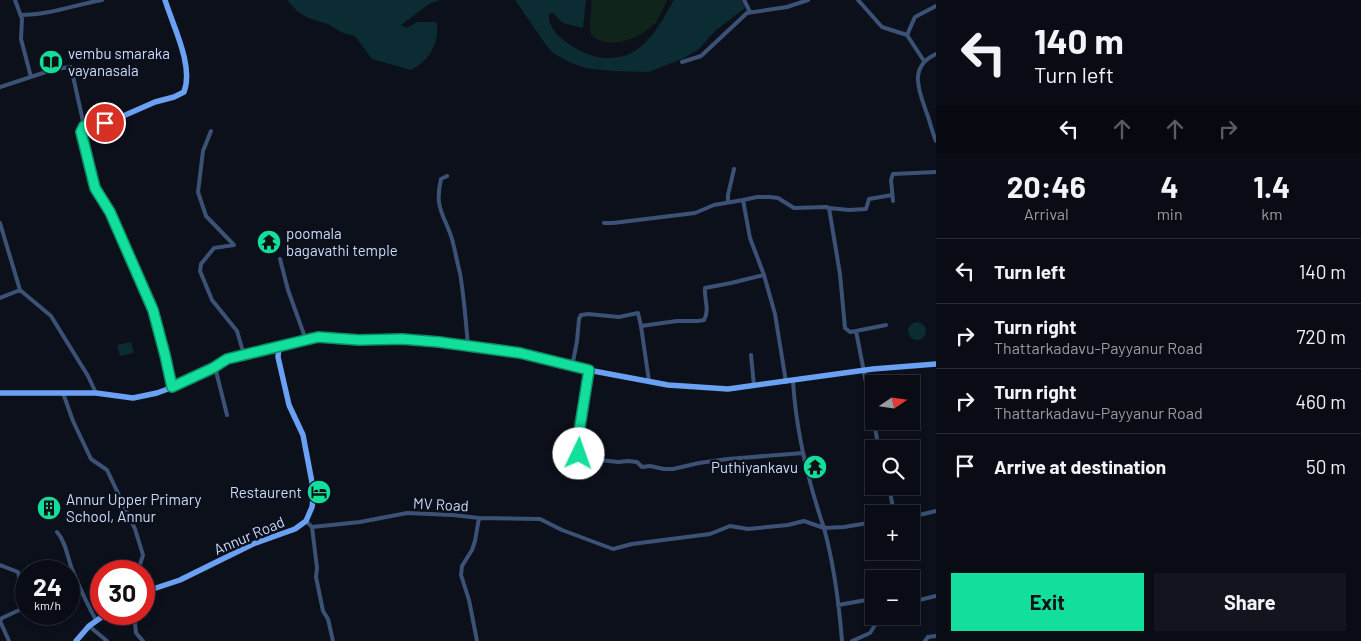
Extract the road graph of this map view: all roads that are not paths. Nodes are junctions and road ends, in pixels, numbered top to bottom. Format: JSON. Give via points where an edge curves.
{"nodes":[{"id":1,"x":15,"y":0,"type":"edge"},
{"id":2,"x":102,"y":0,"type":"edge"},
{"id":3,"x":165,"y":0,"type":"edge"},
{"id":4,"x":744,"y":0,"type":"edge"},
{"id":5,"x":808,"y":0,"type":"edge"},
{"id":6,"x":858,"y":0,"type":"edge"},
{"id":7,"x":936,"y":6,"type":"edge"},
{"id":8,"x":750,"y":12,"type":"junction"},
{"id":9,"x":21,"y":15,"type":"junction"},
{"id":10,"x":907,"y":35,"type":"junction"},
{"id":11,"x":936,"y":54,"type":"edge"},
{"id":12,"x":924,"y":61,"type":"junction"},
{"id":13,"x":682,"y":62,"type":"dead end"},
{"id":14,"x":32,"y":77,"type":"junction"},
{"id":15,"x":0,"y":87,"type":"edge"},
{"id":16,"x":84,"y":126,"type":"junction"},
{"id":17,"x":211,"y":132,"type":"dead end"},
{"id":18,"x":936,"y":141,"type":"edge"},
{"id":19,"x":734,"y":169,"type":"dead end"},
{"id":20,"x":936,"y":172,"type":"edge"},
{"id":21,"x":447,"y":176,"type":"dead end"},
{"id":22,"x":892,"y":195,"type":"junction"},
{"id":23,"x":743,"y":200,"type":"junction"},
{"id":24,"x":893,"y":201,"type":"dead end"},
{"id":25,"x":728,"y":202,"type":"junction"},
{"id":26,"x":829,"y":208,"type":"junction"},
{"id":27,"x":0,"y":223,"type":"edge"},
{"id":28,"x":604,"y":223,"type":"dead end"},
{"id":29,"x":280,"y":259,"type":"dead end"},
{"id":30,"x":764,"y":275,"type":"junction"},
{"id":31,"x":20,"y":290,"type":"junction"},
{"id":32,"x":0,"y":298,"type":"edge"},
{"id":33,"x":886,"y":325,"type":"dead end"},
{"id":34,"x":641,"y":326,"type":"junction"},
{"id":35,"x":856,"y":331,"type":"junction"},
{"id":36,"x":306,"y":340,"type":"junction"},
{"id":37,"x":468,"y":346,"type":"junction"},
{"id":38,"x":279,"y":347,"type":"junction"},
{"id":39,"x":244,"y":355,"type":"junction"},
{"id":40,"x":751,"y":355,"type":"dead end"},
{"id":41,"x":936,"y":364,"type":"edge"},
{"id":42,"x":572,"y":366,"type":"junction"},
{"id":43,"x":215,"y":367,"type":"junction"},
{"id":44,"x":589,"y":370,"type":"junction"},
{"id":45,"x":863,"y":370,"type":"junction"},
{"id":46,"x":793,"y":381,"type":"junction"},
{"id":47,"x":649,"y":382,"type":"junction"},
{"id":48,"x":786,"y":382,"type":"junction"},
{"id":49,"x":754,"y":386,"type":"junction"},
{"id":50,"x":172,"y":387,"type":"junction"},
{"id":51,"x":0,"y":393,"type":"edge"},
{"id":52,"x":63,"y":393,"type":"junction"},
{"id":53,"x":96,"y":393,"type":"junction"},
{"id":54,"x":227,"y":415,"type":"dead end"},
{"id":55,"x":877,"y":440,"type":"edge"},
{"id":56,"x":803,"y":453,"type":"junction"},
{"id":57,"x":936,"y":511,"type":"edge"},
{"id":58,"x":920,"y":515,"type":"edge"},
{"id":59,"x":479,"y":518,"type":"junction"},
{"id":60,"x":306,"y":521,"type":"junction"},
{"id":61,"x":865,"y":524,"type":"edge"},
{"id":62,"x":312,"y":527,"type":"junction"},
{"id":63,"x":824,"y":528,"type":"junction"},
{"id":64,"x":57,"y":532,"type":"dead end"},
{"id":65,"x":141,"y":560,"type":"edge"},
{"id":66,"x":0,"y":566,"type":"edge"},
{"id":67,"x":15,"y":571,"type":"edge"},
{"id":68,"x":155,"y":588,"type":"edge"},
{"id":69,"x":936,"y":596,"type":"edge"},
{"id":70,"x":865,"y":600,"type":"edge"},
{"id":71,"x":920,"y":600,"type":"edge"},
{"id":72,"x":838,"y":605,"type":"junction"},
{"id":73,"x":90,"y":609,"type":"edge"},
{"id":74,"x":15,"y":612,"type":"edge"},
{"id":75,"x":135,"y":625,"type":"edge"},
{"id":76,"x":875,"y":625,"type":"edge"},
{"id":77,"x":90,"y":626,"type":"joint"},
{"id":78,"x":936,"y":636,"type":"edge"},
{"id":79,"x":9,"y":641,"type":"edge"},
{"id":80,"x":76,"y":641,"type":"edge"},
{"id":81,"x":107,"y":641,"type":"edge"},
{"id":82,"x":142,"y":641,"type":"edge"},
{"id":83,"x":333,"y":641,"type":"edge"},
{"id":84,"x":477,"y":641,"type":"edge"},
{"id":85,"x":842,"y":641,"type":"edge"},
{"id":86,"x":852,"y":641,"type":"edge"},
{"id":87,"x":925,"y":641,"type":"edge"}],
"edges":[{"from":1,"to":9,"type":"street"},
{"from":2,"to":9,"type":"street","via":[[49,13]]},
{"from":3,"to":16,"type":"main road","via":[[186,64],[184,92],[114,120]]},
{"from":4,"to":8,"type":"street"},
{"from":5,"to":8,"type":"street","via":[[787,7]]},
{"from":6,"to":10,"type":"street","via":[[882,27]]},
{"from":7,"to":10,"type":"street","via":[[916,17]]},
{"from":8,"to":13,"type":"street","via":[[701,56]]},
{"from":9,"to":14,"type":"street","via":[[21,39]]},
{"from":10,"to":12,"type":"street"},
{"from":11,"to":12,"type":"street"},
{"from":12,"to":18,"type":"street","via":[[918,76],[919,90]]},
{"from":14,"to":15,"type":"street"},
{"from":14,"to":16,"type":"street","via":[[71,67]]},
{"from":16,"to":50,"type":"main road","via":[[81,132],[95,188],[110,212],[153,310]]},
{"from":17,"to":39,"type":"street","via":[[203,151],[198,192],[206,216],[234,245],[214,248],[201,264],[200,271],[212,300],[237,331]]},
{"from":19,"to":25,"type":"street"},
{"from":20,"to":22,"type":"street","via":[[893,174]]},
{"from":21,"to":37,"type":"street","via":[[441,179],[439,203],[460,273]]},
{"from":22,"to":24,"type":"street"},
{"from":22,"to":26,"type":"street","via":[[869,199],[866,209]]},
{"from":23,"to":25,"type":"street"},
{"from":23,"to":26,"type":"street","via":[[770,197],[794,208]]},
{"from":23,"to":30,"type":"street","via":[[750,238]]},
{"from":25,"to":28,"type":"street","via":[[695,213]]},
{"from":26,"to":35,"type":"street","via":[[845,328],[850,332]]},
{"from":27,"to":31,"type":"street"},
{"from":29,"to":36,"type":"street"},
{"from":30,"to":34,"type":"street","via":[[705,288],[708,314],[704,320]]},
{"from":30,"to":48,"type":"street","via":[[775,314]]},
{"from":31,"to":32,"type":"street"},
{"from":31,"to":53,"type":"street","via":[[51,316]]},
{"from":33,"to":35,"type":"street"},
{"from":34,"to":42,"type":"street","via":[[638,313],[619,317],[579,316]]},
{"from":34,"to":47,"type":"street"},
{"from":35,"to":45,"type":"street"},
{"from":36,"to":37,"type":"main road","via":[[318,337],[402,339]]},
{"from":36,"to":38,"type":"main road"},
{"from":37,"to":42,"type":"main road","via":[[520,353]]},
{"from":38,"to":39,"type":"main road"},
{"from":38,"to":60,"type":"main road","name":"Annur Road","via":[[282,378],[302,435],[314,493]]},
{"from":39,"to":43,"type":"main road","via":[[227,359]]},
{"from":40,"to":49,"type":"street"},
{"from":41,"to":45,"type":"main road"},
{"from":42,"to":44,"type":"main road"},
{"from":43,"to":50,"type":"main road"},
{"from":43,"to":54,"type":"street"},
{"from":44,"to":47,"type":"main road"},
{"from":44,"to":56,"type":"street","via":[[580,426],[581,458],[637,462],[642,467],[664,469],[754,456]]},
{"from":45,"to":46,"type":"main road"},
{"from":45,"to":55,"type":"street"},
{"from":46,"to":48,"type":"main road"},
{"from":46,"to":56,"type":"street"},
{"from":47,"to":49,"type":"main road","via":[[728,389]]},
{"from":48,"to":49,"type":"main road"},
{"from":50,"to":53,"type":"main road","via":[[133,398]]},
{"from":51,"to":52,"type":"main road"},
{"from":52,"to":53,"type":"main road"},
{"from":52,"to":65,"type":"street","via":[[91,459],[107,470],[135,529],[143,555]]},
{"from":56,"to":63,"type":"street"},
{"from":57,"to":58,"type":"street"},
{"from":59,"to":62,"type":"street","name":"MV Road","via":[[408,513]]},
{"from":59,"to":63,"type":"street","via":[[540,519],[613,549],[710,534],[730,526],[748,529],[804,521]]},
{"from":59,"to":84,"type":"street","name":"MV Road","via":[[472,550],[462,566],[461,575]]},
{"from":60,"to":62,"type":"street"},
{"from":60,"to":68,"type":"main road","name":"Annur Road","via":[[295,529],[253,544],[180,580]]},
{"from":61,"to":63,"type":"street"},
{"from":62,"to":83,"type":"street","via":[[316,578]]},
{"from":63,"to":72,"type":"street"},
{"from":64,"to":73,"type":"street"},
{"from":66,"to":67,"type":"street"},
{"from":69,"to":71,"type":"street"},
{"from":70,"to":72,"type":"street"},
{"from":72,"to":85,"type":"street"},
{"from":74,"to":79,"type":"street","via":[[0,621]]},
{"from":75,"to":82,"type":"street"},
{"from":76,"to":86,"type":"street","via":[[870,633]]},
{"from":77,"to":80,"type":"main road"},
{"from":77,"to":81,"type":"street"},
{"from":78,"to":87,"type":"street"}]}
